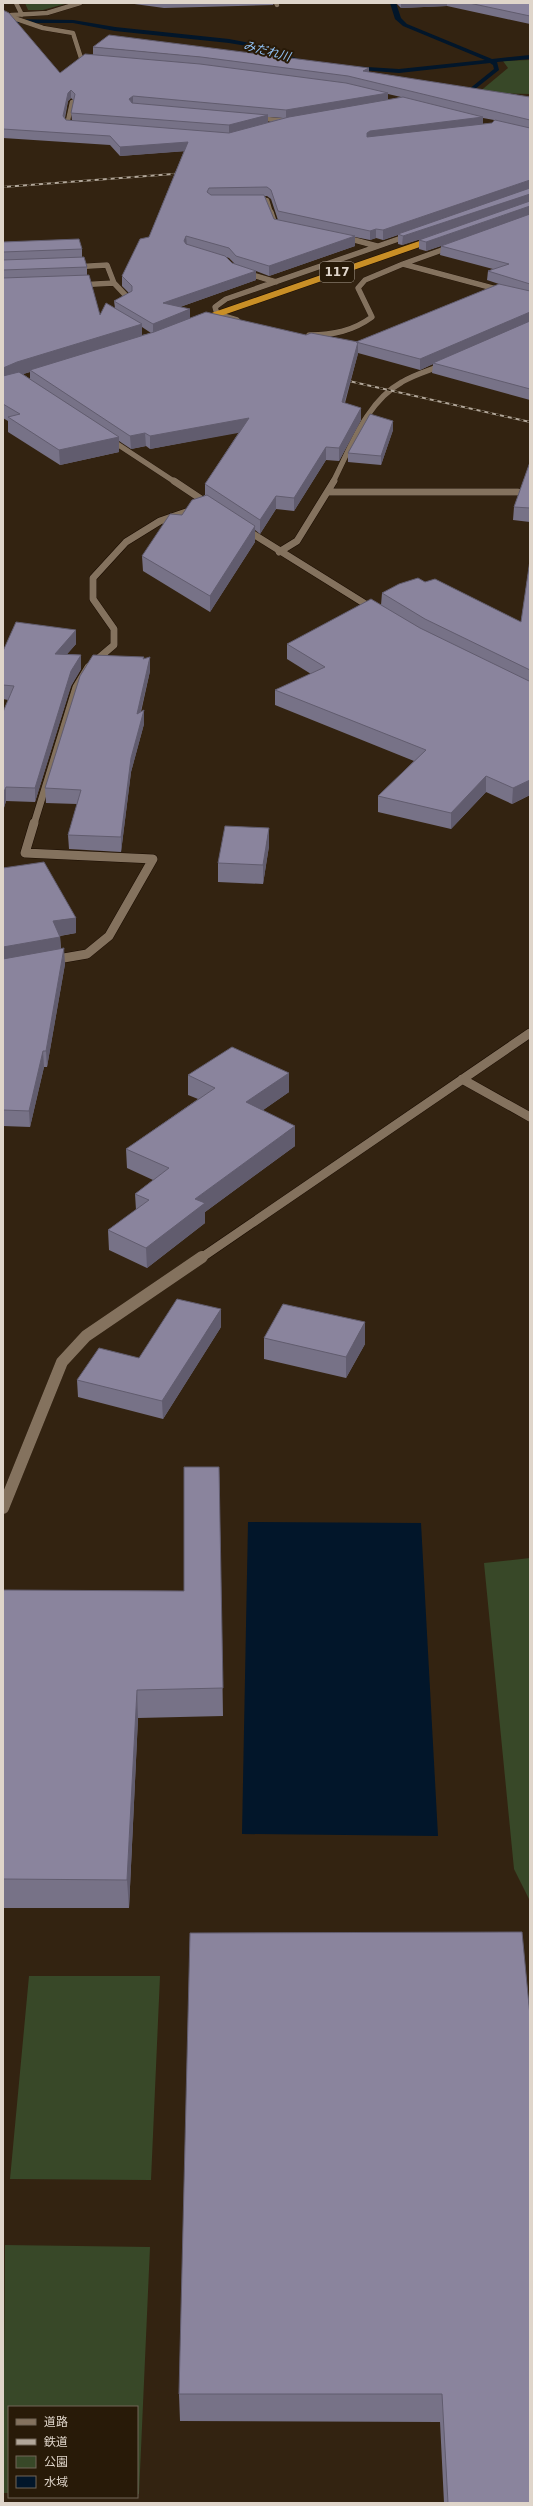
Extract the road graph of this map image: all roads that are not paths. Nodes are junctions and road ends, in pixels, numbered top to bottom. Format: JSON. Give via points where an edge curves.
{"nodes":[{"id":1,"x":16,"y":3,"type":"edge"},
{"id":2,"x":80,"y":3,"type":"edge"},
{"id":3,"x":4,"y":15,"type":"edge"},
{"id":4,"x":22,"y":15,"type":"junction"},
{"id":5,"x":96,"y":60,"type":"edge"},
{"id":6,"x":72,"y":102,"type":"edge"},
{"id":7,"x":251,"y":118,"type":"edge"},
{"id":8,"x":298,"y":120,"type":"edge"},
{"id":9,"x":291,"y":121,"type":"junction"},
{"id":10,"x":273,"y":126,"type":"edge"},
{"id":11,"x":82,"y":127,"type":"edge"},
{"id":12,"x":246,"y":200,"type":"edge"},
{"id":13,"x":282,"y":225,"type":"edge"},
{"id":14,"x":414,"y":233,"type":"edge"},
{"id":15,"x":335,"y":235,"type":"edge"},
{"id":16,"x":441,"y":236,"type":"edge"},
{"id":17,"x":463,"y":243,"type":"edge"},
{"id":18,"x":377,"y":246,"type":"junction"},
{"id":19,"x":403,"y":264,"type":"junction"},
{"id":20,"x":67,"y":267,"type":"edge"},
{"id":21,"x":233,"y":269,"type":"edge"},
{"id":22,"x":276,"y":282,"type":"junction"},
{"id":23,"x":114,"y":284,"type":"junction"},
{"id":24,"x":75,"y":285,"type":"edge"},
{"id":25,"x":530,"y":298,"type":"edge"},
{"id":26,"x":118,"y":305,"type":"edge"},
{"id":27,"x":217,"y":314,"type":"junction"},
{"id":28,"x":196,"y":322,"type":"edge"},
{"id":29,"x":244,"y":322,"type":"edge"},
{"id":30,"x":300,"y":335,"type":"edge"},
{"id":31,"x":452,"y":360,"type":"edge"},
{"id":32,"x":104,"y":436,"type":"edge"},
{"id":33,"x":328,"y":492,"type":"junction"},
{"id":34,"x":518,"y":492,"type":"edge"},
{"id":35,"x":241,"y":526,"type":"edge"},
{"id":36,"x":279,"y":552,"type":"junction"},
{"id":37,"x":381,"y":614,"type":"edge"},
{"id":38,"x":41,"y":962,"type":"edge"},
{"id":39,"x":530,"y":1033,"type":"edge"},
{"id":40,"x":462,"y":1079,"type":"junction"},
{"id":41,"x":530,"y":1117,"type":"edge"},
{"id":42,"x":3,"y":1508,"type":"edge"}],
"edges":[{"from":1,"to":4,"type":"street"},
{"from":2,"to":4,"type":"street","via":[[47,13]]},
{"from":3,"to":4,"type":"street"},
{"from":3,"to":5,"type":"street","via":[[30,24],[73,33],[81,58]]},
{"from":6,"to":11,"type":"street","via":[[67,125]]},
{"from":7,"to":9,"type":"street"},
{"from":8,"to":9,"type":"street"},
{"from":9,"to":10,"type":"street"},
{"from":12,"to":13,"type":"street","via":[[267,200],[274,224]]},
{"from":14,"to":18,"type":"street"},
{"from":15,"to":18,"type":"street"},
{"from":16,"to":27,"type":"highway","number":"117"},
{"from":17,"to":19,"type":"street"},
{"from":18,"to":22,"type":"street"},
{"from":19,"to":25,"type":"street"},
{"from":19,"to":30,"type":"street","via":[[365,280],[358,288],[372,317],[361,326],[343,333]]},
{"from":20,"to":23,"type":"street","via":[[107,265]]},
{"from":21,"to":22,"type":"street"},
{"from":22,"to":27,"type":"street","via":[[226,299],[215,307]]},
{"from":23,"to":24,"type":"street"},
{"from":23,"to":26,"type":"street","via":[[129,299]]},
{"from":27,"to":28,"type":"highway","number":"117"},
{"from":27,"to":29,"type":"street"},
{"from":31,"to":33,"type":"street","via":[[402,382],[385,395],[367,416]]},
{"from":32,"to":38,"type":"street","via":[[212,507],[160,521],[126,542],[93,578],[93,599],[114,629],[114,645],[88,667],[76,687],[25,853],[153,859],[109,936],[87,954]]},
{"from":33,"to":34,"type":"street"},
{"from":33,"to":36,"type":"street","via":[[297,541]]},
{"from":35,"to":36,"type":"street"},
{"from":36,"to":37,"type":"street"},
{"from":39,"to":40,"type":"street"},
{"from":40,"to":41,"type":"street"},
{"from":40,"to":42,"type":"street","via":[[86,1336],[62,1362]]}]}
